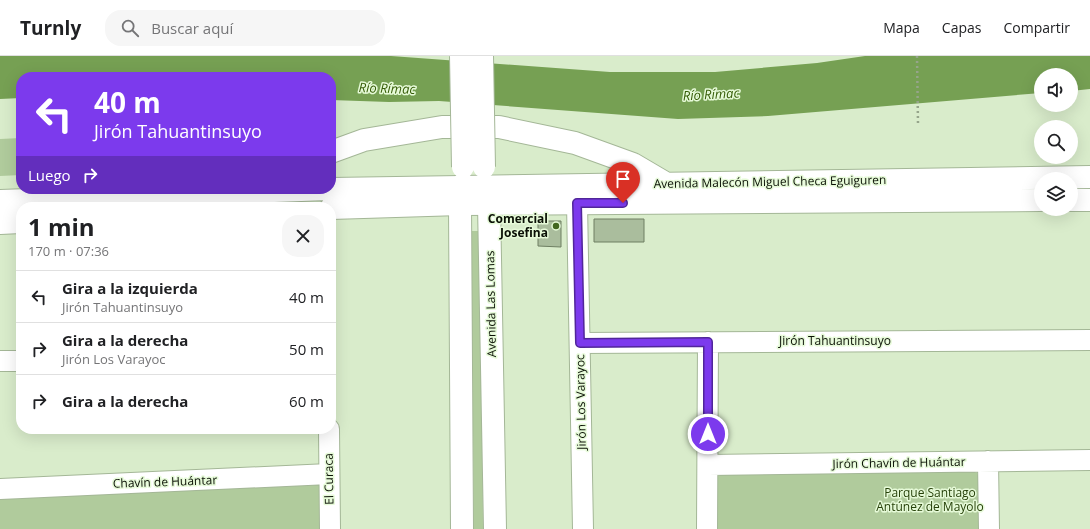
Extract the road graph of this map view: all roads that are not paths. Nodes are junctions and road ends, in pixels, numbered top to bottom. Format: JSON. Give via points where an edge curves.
{"nodes":[{"id":1,"x":461,"y":56,"type":"edge"},
{"id":2,"x":482,"y":56,"type":"edge"},
{"id":3,"x":336,"y":150,"type":"edge"},
{"id":4,"x":1090,"y":177,"type":"edge"},
{"id":5,"x":666,"y":184,"type":"junction"},
{"id":6,"x":474,"y":186,"type":"junction"},
{"id":7,"x":336,"y":189,"type":"edge"},
{"id":8,"x":162,"y":194,"type":"edge"},
{"id":9,"x":1034,"y":200,"type":"edge"},
{"id":10,"x":1078,"y":200,"type":"edge"},
{"id":11,"x":1090,"y":200,"type":"edge"},
{"id":12,"x":0,"y":201,"type":"edge"},
{"id":13,"x":577,"y":203,"type":"junction"},
{"id":14,"x":336,"y":207,"type":"edge"},
{"id":15,"x":16,"y":222,"type":"edge"},
{"id":16,"x":0,"y":223,"type":"edge"},
{"id":17,"x":1090,"y":340,"type":"edge"},
{"id":18,"x":708,"y":342,"type":"junction"},
{"id":19,"x":580,"y":343,"type":"junction"},
{"id":20,"x":0,"y":361,"type":"edge"},
{"id":21,"x":16,"y":361,"type":"edge"},
{"id":22,"x":329,"y":434,"type":"edge"},
{"id":23,"x":1090,"y":460,"type":"edge"},
{"id":24,"x":988,"y":461,"type":"junction"},
{"id":25,"x":708,"y":465,"type":"junction"},
{"id":26,"x":329,"y":474,"type":"junction"},
{"id":27,"x":0,"y":489,"type":"edge"},
{"id":28,"x":330,"y":529,"type":"edge"},
{"id":29,"x":462,"y":529,"type":"edge"},
{"id":30,"x":495,"y":529,"type":"edge"},
{"id":31,"x":583,"y":529,"type":"edge"},
{"id":32,"x":708,"y":529,"type":"edge"},
{"id":33,"x":989,"y":529,"type":"edge"}],
"edges":[{"from":1,"to":6,"type":"main road","name":"Avenida Las Lomas","bridge":true},
{"from":2,"to":6,"type":"main road","name":"Avenida Las Lomas","bridge":true},
{"from":3,"to":5,"type":"main road","via":[[364,140],[442,127],[499,128],[575,143],[633,164]]},
{"from":4,"to":5,"type":"main road","name":"Avenida Malecón Miguel Checa Eguiguren"},
{"from":5,"to":6,"type":"main road","name":"Avenida Malecón Miguel Checa Eguiguren"},
{"from":6,"to":7,"type":"main road","name":"Avenida Malecón Miguel Checa Eguiguren"},
{"from":6,"to":13,"type":"main road","name":"Avenida Malecón Miguel Checa Eguiguren"},
{"from":6,"to":14,"type":"main road","name":"Avenida Malecón Miguel Checa Eguiguren"},
{"from":6,"to":29,"type":"main road","name":"Avenida Las Lomas"},
{"from":6,"to":30,"type":"main road","name":"Avenida Las Lomas"},
{"from":8,"to":12,"type":"main road"},
{"from":9,"to":13,"type":"main road","name":"Avenida Malecón Miguel Checa Eguiguren"},
{"from":10,"to":11,"type":"main road"},
{"from":13,"to":19,"type":"street","name":"Jirón Los Varayoc"},
{"from":15,"to":16,"type":"main road"},
{"from":17,"to":18,"type":"street","name":"Jirón Tahuantinsuyo"},
{"from":18,"to":19,"type":"street","name":"Jirón Tahuantinsuyo"},
{"from":18,"to":25,"type":"street"},
{"from":19,"to":31,"type":"street","name":"Jirón Los Varayoc"},
{"from":20,"to":21,"type":"street"},
{"from":22,"to":26,"type":"street","name":"El Curaca"},
{"from":23,"to":24,"type":"street","name":"Jirón Chavín de Huántar"},
{"from":24,"to":25,"type":"street","name":"Jirón Chavín de Huántar"},
{"from":24,"to":33,"type":"street"},
{"from":25,"to":32,"type":"street"},
{"from":26,"to":27,"type":"street","name":"Chavín de Huántar"},
{"from":26,"to":28,"type":"street","name":"El Curaca"}]}
